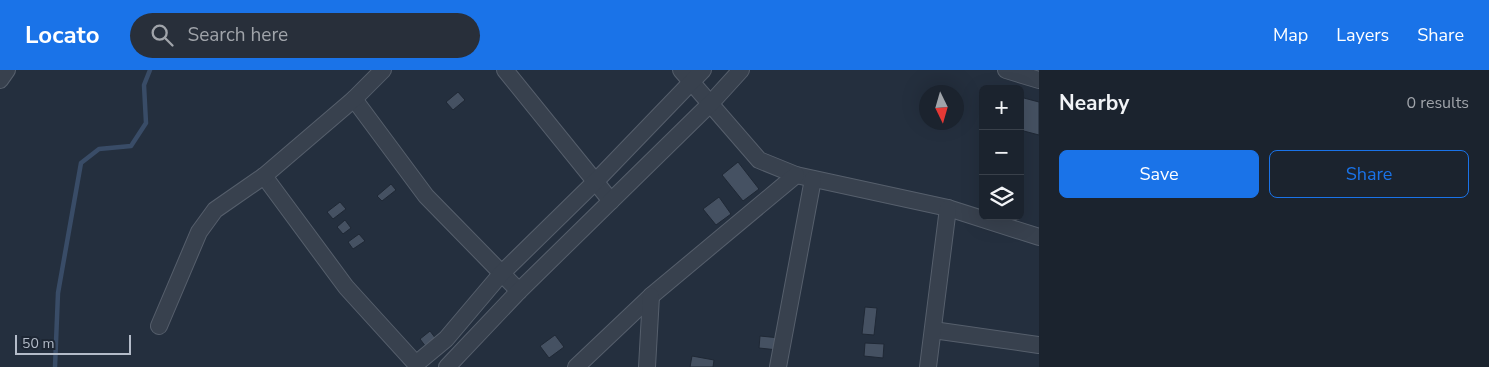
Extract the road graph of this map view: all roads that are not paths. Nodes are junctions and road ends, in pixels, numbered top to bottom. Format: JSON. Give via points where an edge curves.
{"nodes":[{"id":1,"x":7,"y":70,"type":"edge"},
{"id":2,"x":383,"y":70,"type":"edge"},
{"id":3,"x":505,"y":70,"type":"edge"},
{"id":4,"x":703,"y":70,"type":"edge"},
{"id":5,"x":741,"y":70,"type":"edge"},
{"id":6,"x":1006,"y":70,"type":"edge"},
{"id":7,"x":686,"y":76,"type":"edge"},
{"id":8,"x":0,"y":80,"type":"edge"},
{"id":9,"x":1039,"y":80,"type":"edge"},
{"id":10,"x":354,"y":99,"type":"junction"},
{"id":11,"x":710,"y":103,"type":"junction"},
{"id":12,"x":796,"y":175,"type":"junction"},
{"id":13,"x":264,"y":176,"type":"junction"},
{"id":14,"x":813,"y":179,"type":"junction"},
{"id":15,"x":596,"y":182,"type":"junction"},
{"id":16,"x":611,"y":201,"type":"junction"},
{"id":17,"x":948,"y":208,"type":"junction"},
{"id":18,"x":1039,"y":237,"type":"edge"},
{"id":19,"x":502,"y":274,"type":"junction"},
{"id":20,"x":520,"y":291,"type":"junction"},
{"id":21,"x":651,"y":296,"type":"junction"},
{"id":22,"x":159,"y":326,"type":"dead end"},
{"id":23,"x":933,"y":330,"type":"junction"},
{"id":24,"x":1039,"y":345,"type":"edge"},
{"id":25,"x":449,"y":365,"type":"edge"},
{"id":26,"x":414,"y":366,"type":"edge"},
{"id":27,"x":576,"y":367,"type":"edge"},
{"id":28,"x":648,"y":367,"type":"edge"},
{"id":29,"x":778,"y":367,"type":"edge"},
{"id":30,"x":928,"y":367,"type":"edge"}],
"edges":[{"from":1,"to":8,"type":"street"},
{"from":2,"to":10,"type":"street"},
{"from":3,"to":15,"type":"street"},
{"from":4,"to":7,"type":"street"},
{"from":5,"to":11,"type":"street"},
{"from":6,"to":9,"type":"street"},
{"from":7,"to":11,"type":"street"},
{"from":7,"to":15,"type":"street"},
{"from":10,"to":13,"type":"street"},
{"from":10,"to":19,"type":"street","via":[[426,196]]},
{"from":11,"to":12,"type":"street","via":[[759,160]]},
{"from":11,"to":16,"type":"street"},
{"from":12,"to":14,"type":"street"},
{"from":12,"to":21,"type":"street"},
{"from":13,"to":22,"type":"street","via":[[215,210],[199,232]]},
{"from":13,"to":26,"type":"street","via":[[346,287]]},
{"from":14,"to":17,"type":"street"},
{"from":14,"to":29,"type":"street"},
{"from":15,"to":16,"type":"street"},
{"from":15,"to":19,"type":"street"},
{"from":16,"to":20,"type":"street"},
{"from":17,"to":18,"type":"street"},
{"from":17,"to":23,"type":"street"},
{"from":19,"to":20,"type":"street"},
{"from":19,"to":26,"type":"street","via":[[446,339]]},
{"from":20,"to":25,"type":"street"},
{"from":21,"to":27,"type":"street"},
{"from":21,"to":28,"type":"street"},
{"from":23,"to":24,"type":"street"},
{"from":23,"to":30,"type":"street"},
{"from":25,"to":26,"type":"street"}]}
